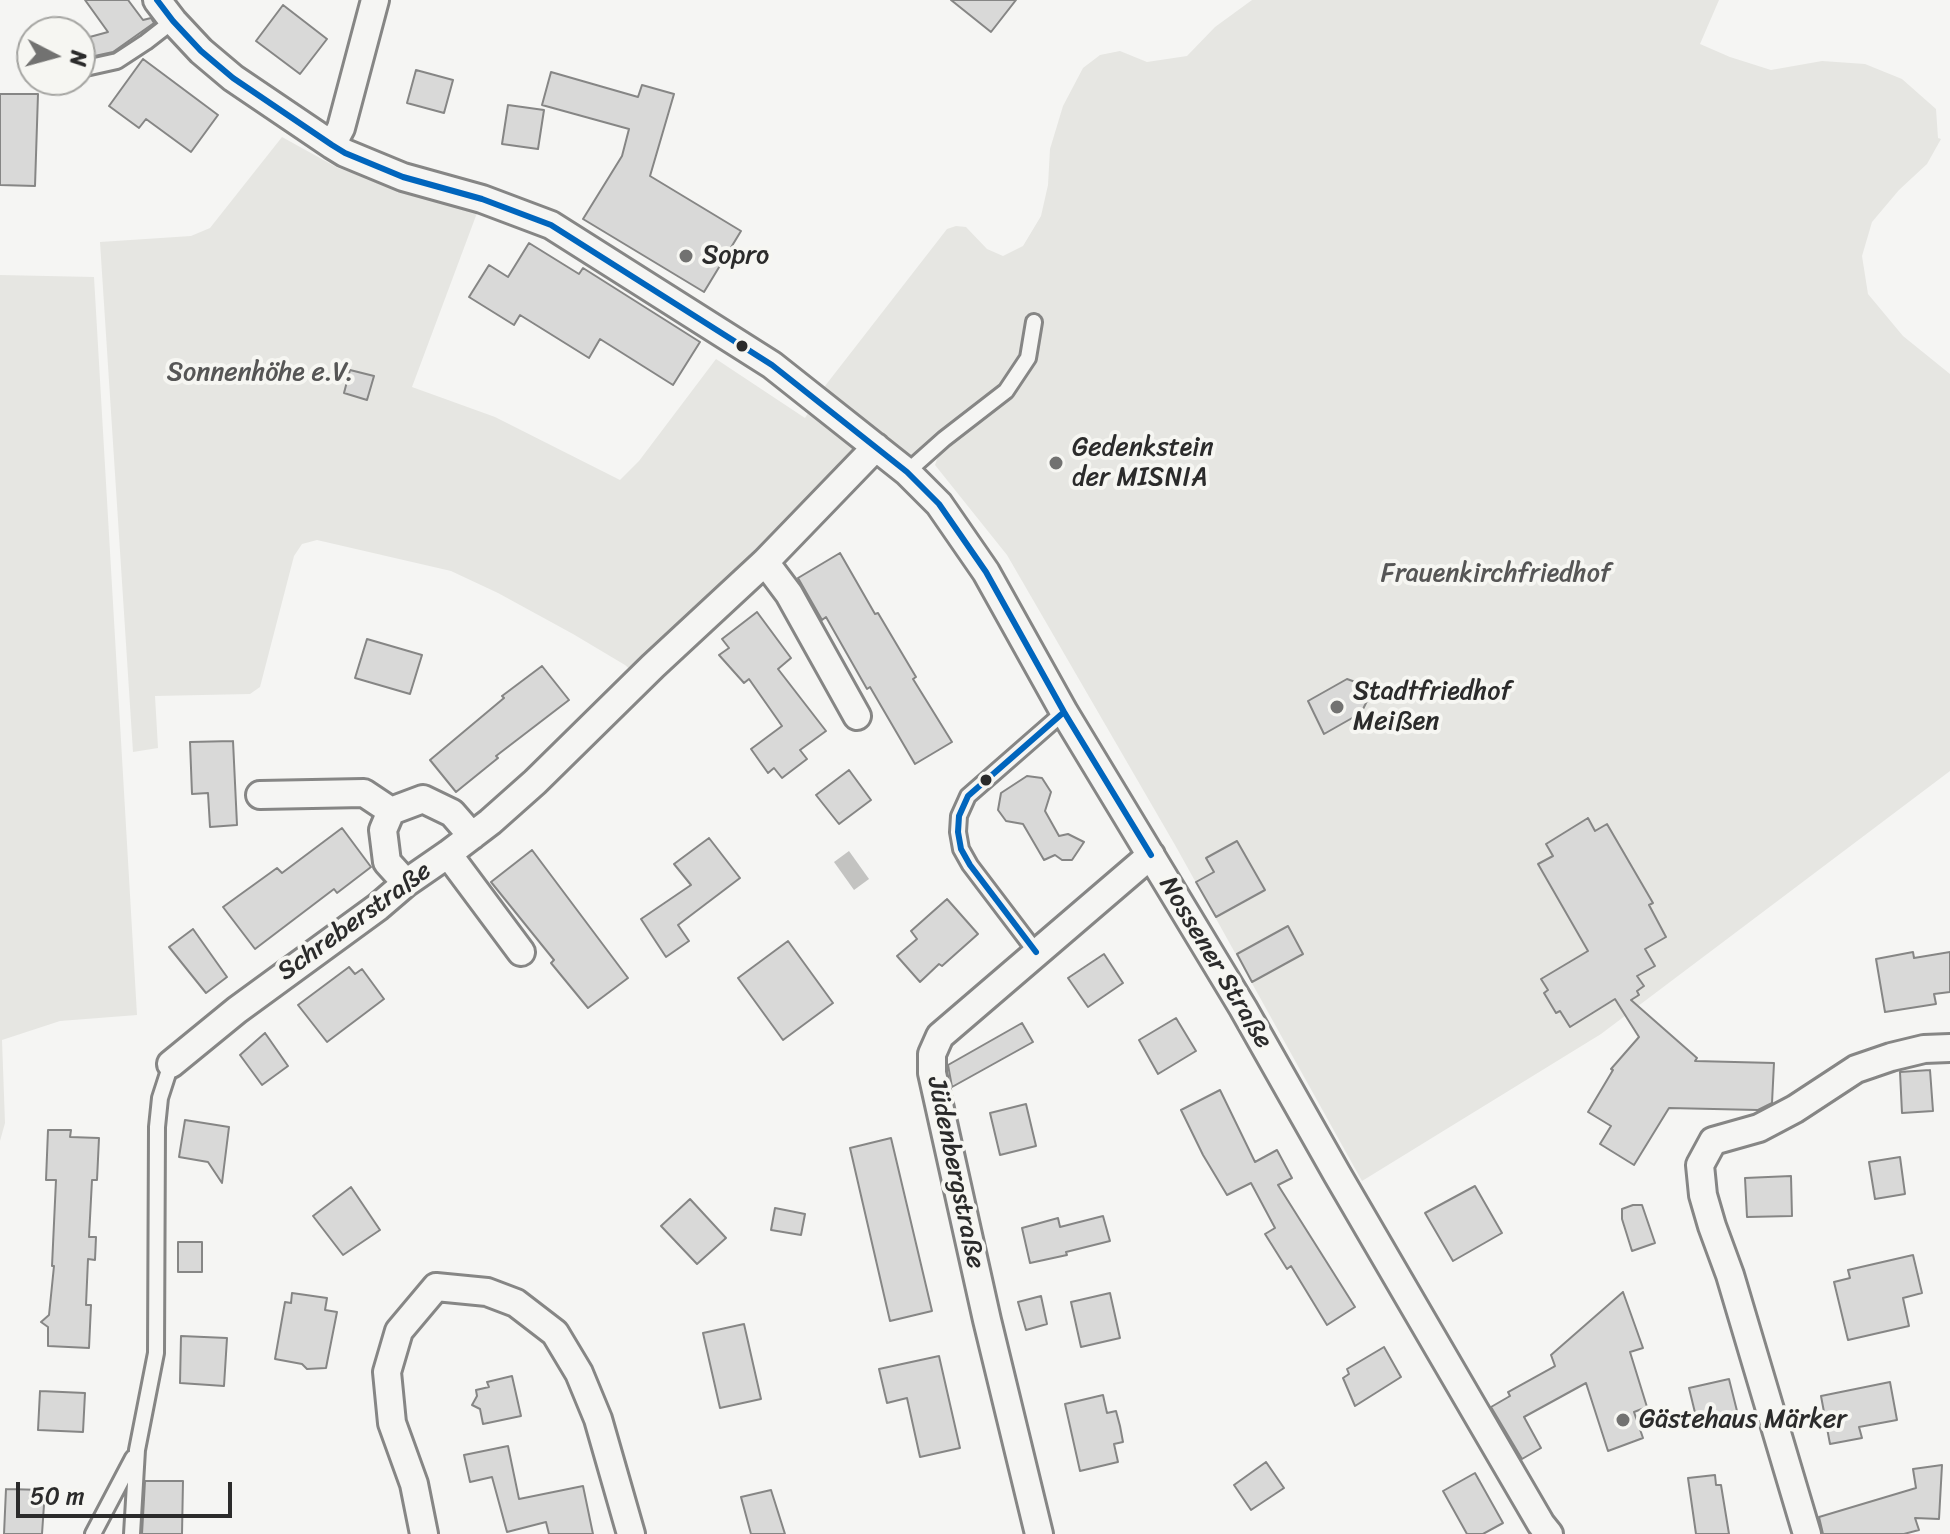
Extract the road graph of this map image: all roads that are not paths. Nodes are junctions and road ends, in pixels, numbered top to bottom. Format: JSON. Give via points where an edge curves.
{"nodes":[{"id":1,"x":375,"y":0,"type":"edge"},
{"id":2,"x":165,"y":10,"type":"edge"},
{"id":3,"x":96,"y":66,"type":"edge"},
{"id":4,"x":332,"y":145,"type":"junction"},
{"id":5,"x":1034,"y":322,"type":"dead end"},
{"id":6,"x":876,"y":447,"type":"junction"},
{"id":7,"x":907,"y":472,"type":"junction"},
{"id":8,"x":765,"y":562,"type":"junction"},
{"id":9,"x":1064,"y":712,"type":"junction"},
{"id":10,"x":857,"y":716,"type":"dead end"},
{"id":11,"x":260,"y":795,"type":"dead end"},
{"id":12,"x":391,"y":811,"type":"junction"},
{"id":13,"x":472,"y":836,"type":"junction"},
{"id":14,"x":448,"y":854,"type":"junction"},
{"id":15,"x":1151,"y":855,"type":"junction"},
{"id":16,"x":406,"y":883,"type":"junction"},
{"id":17,"x":521,"y":952,"type":"dead end"},
{"id":18,"x":1036,"y":952,"type":"junction"},
{"id":19,"x":1950,"y":1048,"type":"edge"},
{"id":20,"x":171,"y":1064,"type":"joint"},
{"id":21,"x":137,"y":1450,"type":"junction"},
{"id":22,"x":93,"y":1534,"type":"edge"},
{"id":23,"x":132,"y":1534,"type":"edge"},
{"id":24,"x":424,"y":1534,"type":"edge"},
{"id":25,"x":631,"y":1534,"type":"edge"},
{"id":26,"x":1039,"y":1534,"type":"edge"},
{"id":27,"x":1549,"y":1534,"type":"edge"},
{"id":28,"x":1807,"y":1534,"type":"edge"}],
"edges":[{"from":1,"to":4,"type":"street"},
{"from":2,"to":3,"type":"lane","via":[[146,42],[117,61]]},
{"from":2,"to":4,"type":"street","name":"Nossener Straße","via":[[233,78]]},
{"from":4,"to":6,"type":"street","name":"Nossener Straße","via":[[403,177],[551,225],[772,365]]},
{"from":5,"to":7,"type":"lane","via":[[1028,358],[1006,391]]},
{"from":6,"to":7,"type":"street","name":"Nossener Straße"},
{"from":6,"to":8,"type":"street","name":"Schreberstraße"},
{"from":7,"to":9,"type":"street","name":"Nossener Straße","via":[[939,504],[986,572]]},
{"from":8,"to":10,"type":"street","via":[[789,594]]},
{"from":8,"to":13,"type":"street","name":"Schreberstraße"},
{"from":9,"to":15,"type":"street","name":"Nossener Straße"},
{"from":9,"to":18,"type":"lane","via":[[968,796],[959,816],[961,849],[970,865]]},
{"from":11,"to":12,"type":"street","via":[[364,793]]},
{"from":12,"to":13,"type":"street","via":[[423,799],[452,813]]},
{"from":12,"to":16,"type":"street","via":[[383,830],[387,862]]},
{"from":13,"to":14,"type":"street","name":"Schreberstraße"},
{"from":14,"to":16,"type":"street","name":"Schreberstraße"},
{"from":14,"to":17,"type":"street"},
{"from":15,"to":18,"type":"street","name":"Jüdenbergstraße"},
{"from":15,"to":27,"type":"street","name":"Nossener Straße"},
{"from":16,"to":20,"type":"street","name":"Schreberstraße"},
{"from":18,"to":26,"type":"street","name":"Jüdenbergstraße","via":[[940,1036],[932,1054],[932,1073]]},
{"from":19,"to":28,"type":"street","via":[[1924,1049],[1856,1069],[1759,1128],[1713,1141],[1700,1165],[1703,1195]]},
{"from":20,"to":21,"type":"lane","name":"Schreberstraße","via":[[157,1127],[156,1353]]},
{"from":21,"to":22,"type":"lane"},
{"from":21,"to":23,"type":"lane","name":"Schreberstraße"},
{"from":24,"to":25,"type":"street","via":[[414,1484],[392,1423],[387,1372],[399,1331],[436,1287],[487,1292],[516,1303],[555,1333],[598,1419]]}]}
